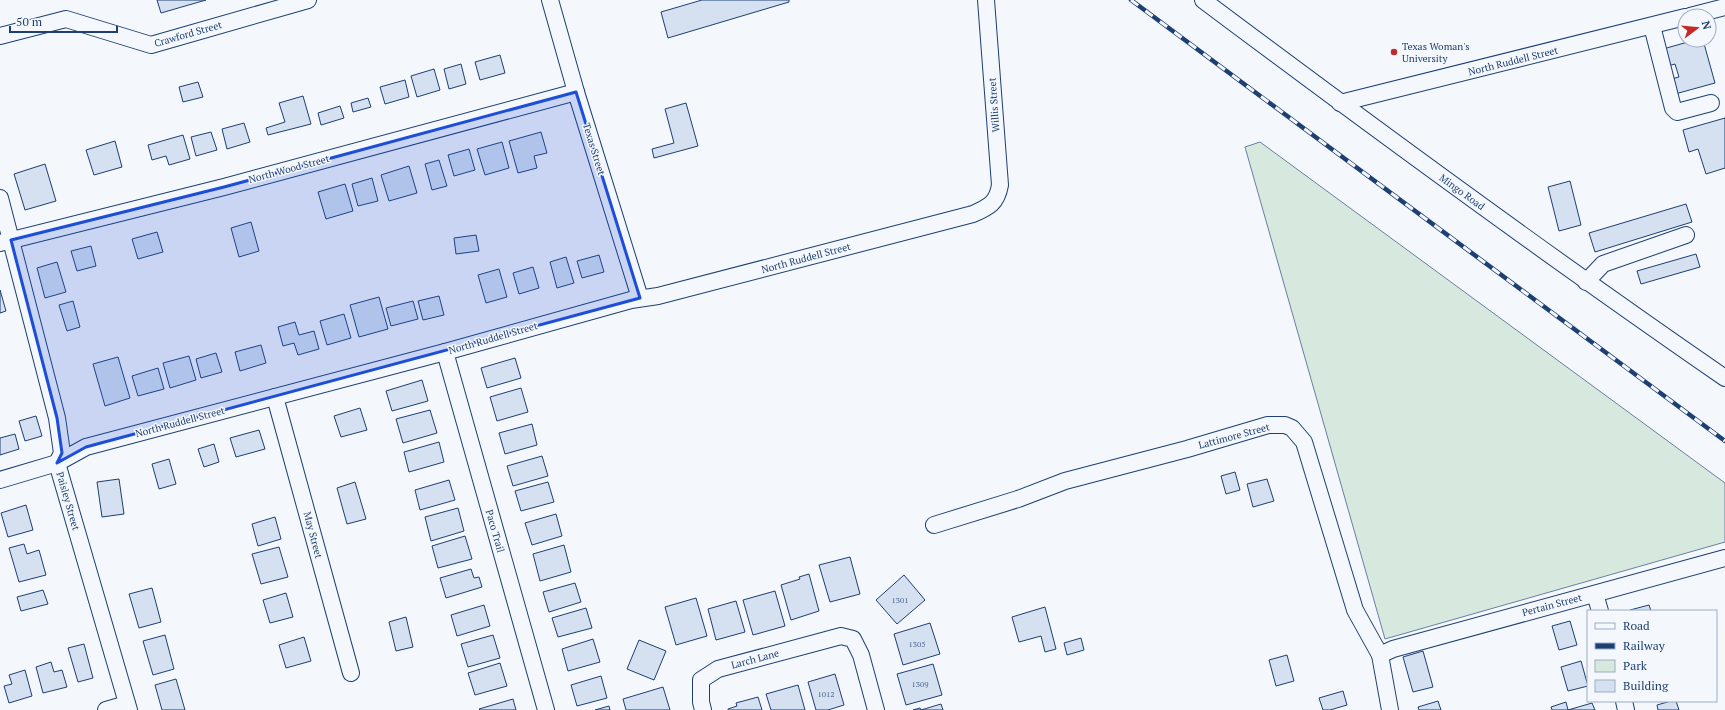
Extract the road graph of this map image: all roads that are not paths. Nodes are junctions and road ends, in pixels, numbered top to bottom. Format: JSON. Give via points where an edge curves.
{"nodes":[{"id":1,"x":308,"y":0,"type":"edge"},
{"id":2,"x":550,"y":0,"type":"edge"},
{"id":3,"x":986,"y":0,"type":"edge"},
{"id":4,"x":1203,"y":0,"type":"edge"},
{"id":5,"x":1677,"y":19,"type":"edge"},
{"id":6,"x":1652,"y":26,"type":"junction"},
{"id":7,"x":0,"y":36,"type":"edge"},
{"id":8,"x":576,"y":92,"type":"junction"},
{"id":9,"x":1340,"y":103,"type":"junction"},
{"id":10,"x":1711,"y":103,"type":"dead end"},
{"id":11,"x":0,"y":198,"type":"edge"},
{"id":12,"x":989,"y":207,"type":"joint"},
{"id":13,"x":1686,"y":235,"type":"dead end"},
{"id":14,"x":6,"y":241,"type":"edge"},
{"id":15,"x":1586,"y":282,"type":"junction"},
{"id":16,"x":640,"y":298,"type":"junction"},
{"id":17,"x":445,"y":352,"type":"junction"},
{"id":18,"x":1725,"y":378,"type":"edge"},
{"id":19,"x":275,"y":396,"type":"junction"},
{"id":20,"x":57,"y":463,"type":"junction"},
{"id":21,"x":0,"y":480,"type":"edge"},
{"id":22,"x":934,"y":525,"type":"dead end"},
{"id":23,"x":1725,"y":558,"type":"edge"},
{"id":24,"x":1595,"y":594,"type":"junction"},
{"id":25,"x":1600,"y":610,"type":"edge"},
{"id":26,"x":1380,"y":655,"type":"junction"},
{"id":27,"x":352,"y":673,"type":"dead end"},
{"id":28,"x":128,"y":707,"type":"edge"},
{"id":29,"x":106,"y":710,"type":"edge"},
{"id":30,"x":546,"y":710,"type":"edge"},
{"id":31,"x":703,"y":710,"type":"edge"},
{"id":32,"x":876,"y":710,"type":"edge"},
{"id":33,"x":1390,"y":710,"type":"edge"}],
"edges":[{"from":1,"to":7,"type":"street","name":"Crawford Street","via":[[151,45],[66,19]]},
{"from":2,"to":8,"type":"street","name":"Texas Street"},
{"from":3,"to":12,"type":"street","name":"Willis Street","via":[[1000,185],[998,196]]},
{"from":4,"to":9,"type":"street","name":"Mingo Road"},
{"from":5,"to":6,"type":"street","name":"North Ruddell Street"},
{"from":6,"to":9,"type":"street","name":"North Ruddell Street"},
{"from":6,"to":10,"type":"street","via":[[1673,108],[1677,112]]},
{"from":8,"to":14,"type":"street","name":"North Wood Street","via":[[224,187]]},
{"from":8,"to":16,"type":"street","name":"Texas Street"},
{"from":9,"to":15,"type":"street","name":"Mingo Road"},
{"from":11,"to":14,"type":"street","name":"Paisley Street"},
{"from":12,"to":16,"type":"street","name":"North Ruddell Street","via":[[973,214],[868,242],[658,296]]},
{"from":13,"to":15,"type":"street","via":[[1603,264]]},
{"from":14,"to":20,"type":"street","name":"Paisley Street","via":[[57,418],[62,453]]},
{"from":15,"to":18,"type":"street","name":"Mingo Road"},
{"from":16,"to":17,"type":"street","name":"North Ruddell Street"},
{"from":17,"to":19,"type":"street","name":"North Ruddell Street"},
{"from":17,"to":30,"type":"street","name":"Paco Trail"},
{"from":19,"to":20,"type":"street","name":"North Ruddell Street","via":[[86,447]]},
{"from":19,"to":27,"type":"street","name":"May Street"},
{"from":20,"to":21,"type":"street","name":"North Ruddell Street"},
{"from":20,"to":28,"type":"street","name":"Paisley Street"},
{"from":22,"to":26,"type":"street","name":"Lattimore Street","via":[[1018,499],[1065,481],[1268,425],[1285,425],[1292,428],[1304,442],[1355,610]]},
{"from":23,"to":24,"type":"street","name":"Pertain Street"},
{"from":24,"to":25,"type":"street"},
{"from":24,"to":26,"type":"street","name":"Pertain Street","via":[[1393,649]]},
{"from":26,"to":33,"type":"street","name":"Lattimore Street"},
{"from":28,"to":29,"type":"street"},
{"from":31,"to":32,"type":"street","name":"Larch Lane","via":[[701,680],[718,669],[841,636],[853,639],[861,655]]}]}
